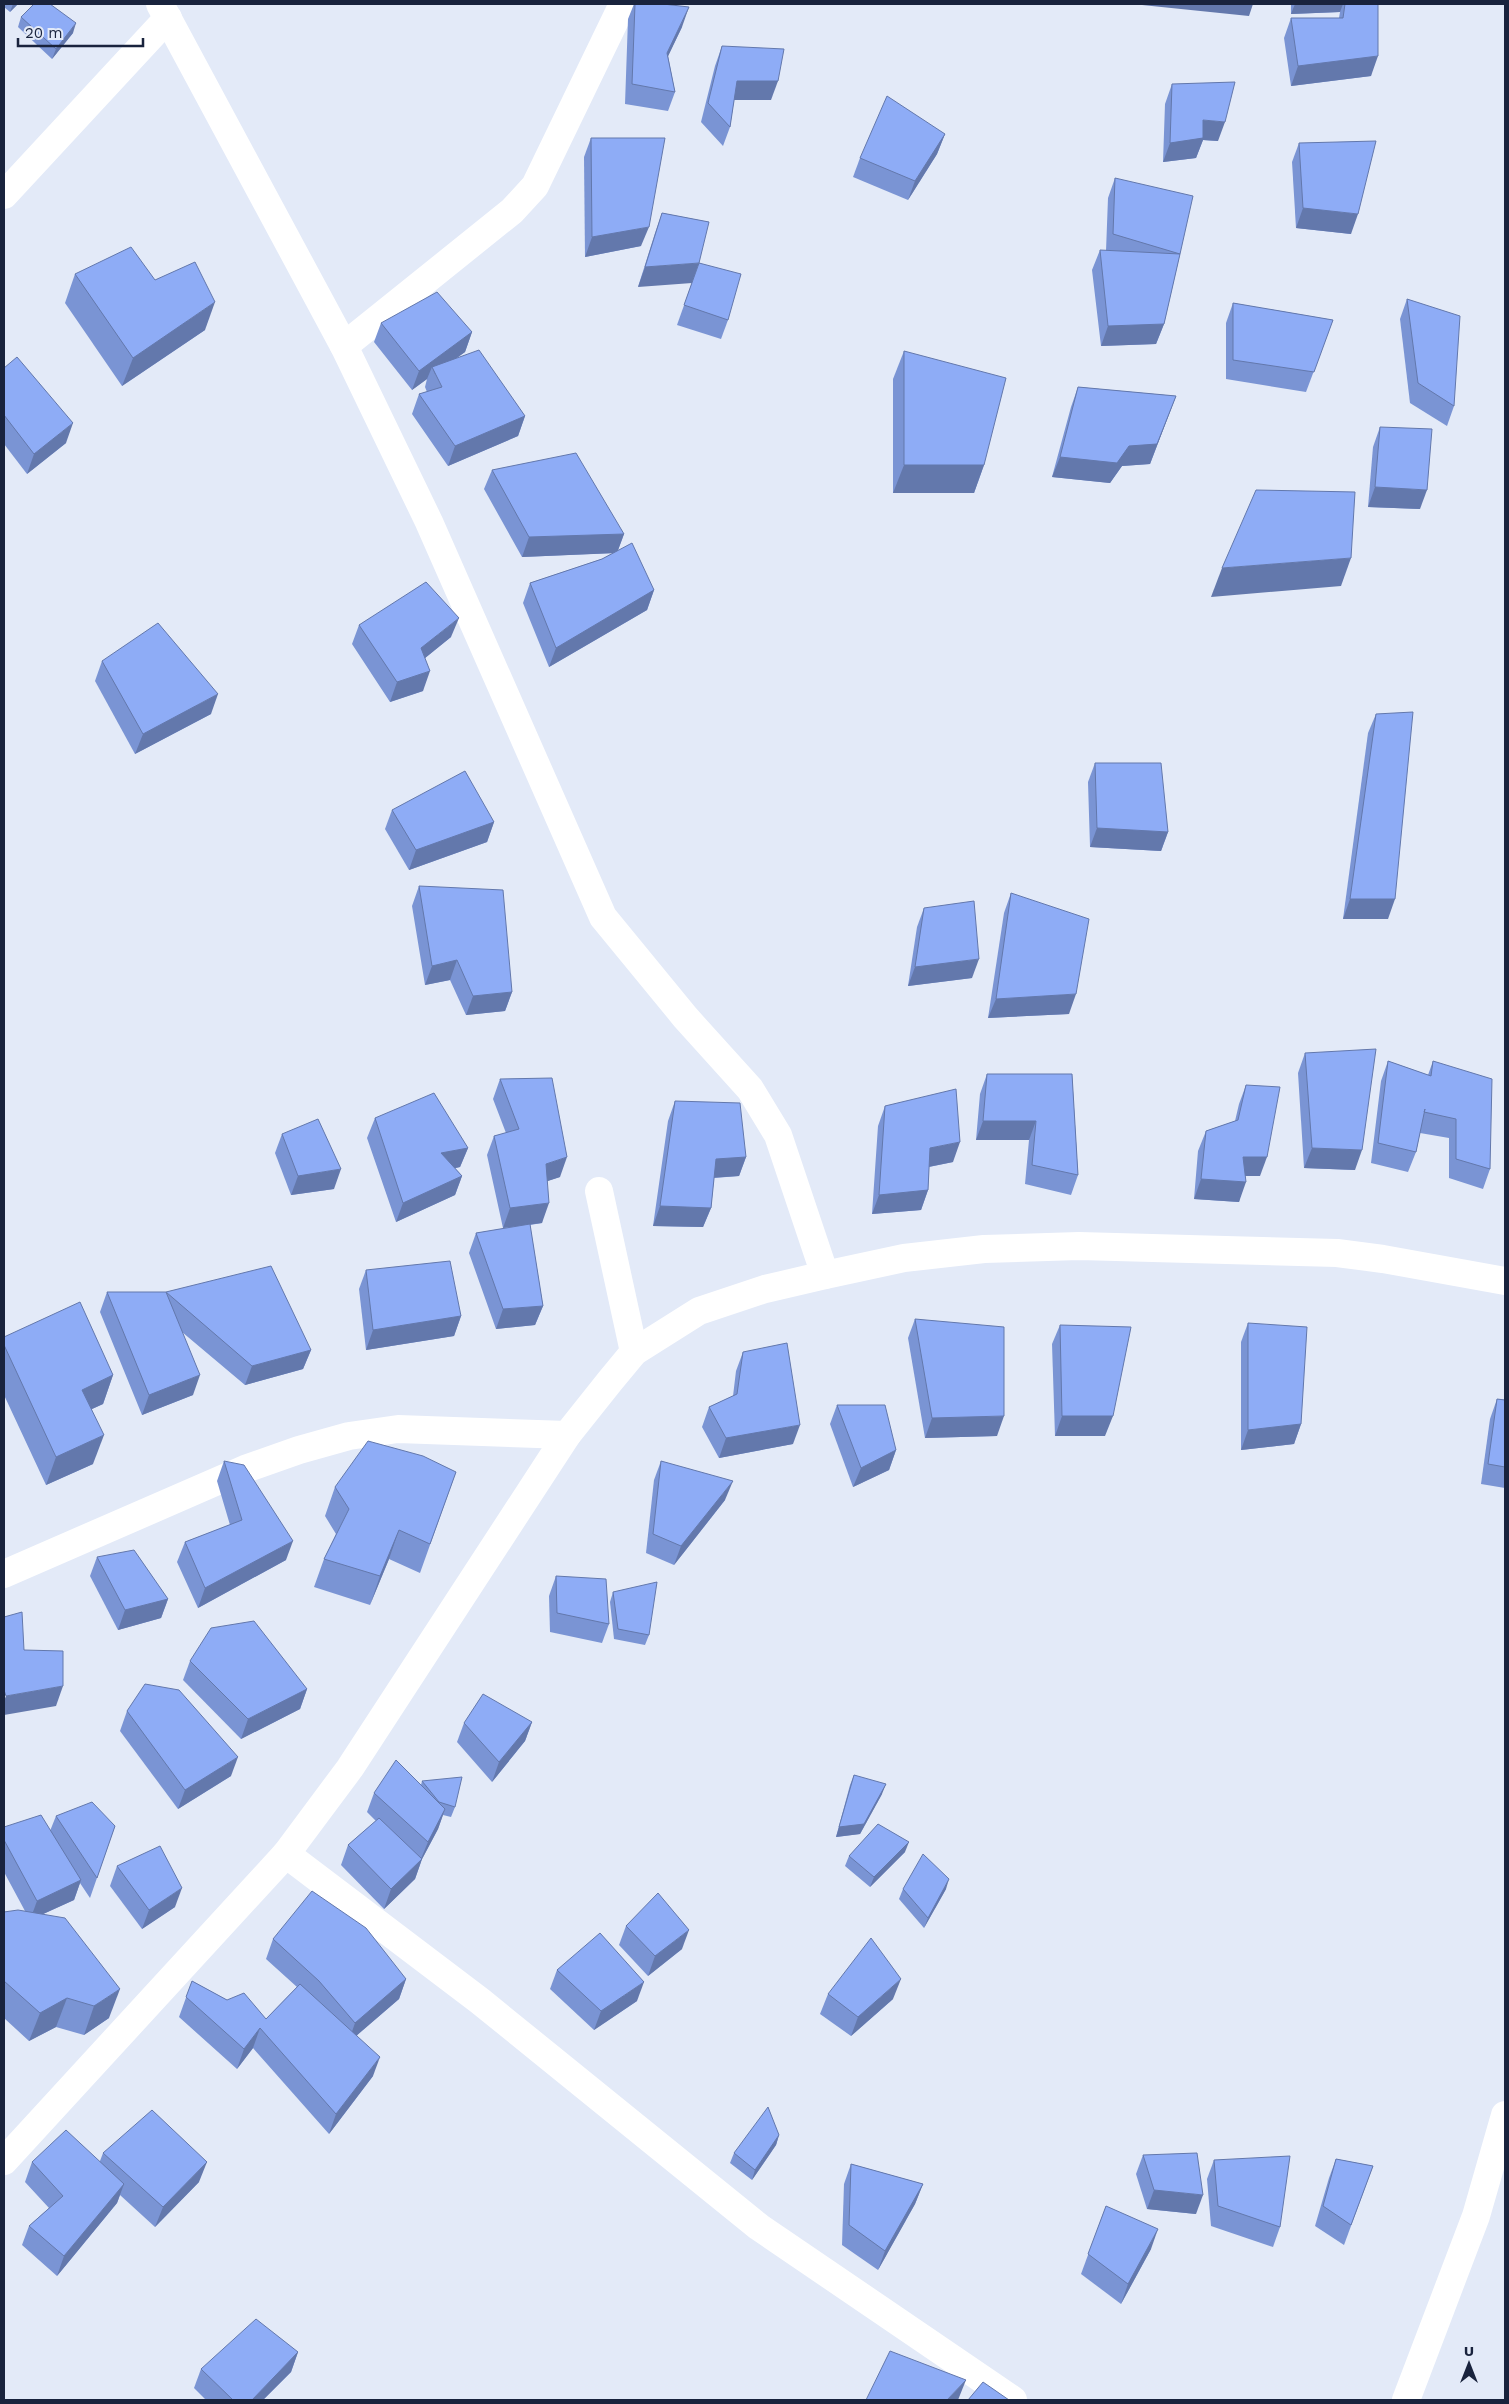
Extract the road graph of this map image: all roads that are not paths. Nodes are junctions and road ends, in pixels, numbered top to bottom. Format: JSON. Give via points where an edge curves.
{"nodes":[{"id":1,"x":623,"y":4,"type":"edge"},
{"id":2,"x":164,"y":11,"type":"edge"},
{"id":3,"x":4,"y":195,"type":"edge"},
{"id":4,"x":344,"y":346,"type":"junction"},
{"id":5,"x":599,"y":1191,"type":"dead end"},
{"id":6,"x":825,"y":1276,"type":"junction"},
{"id":7,"x":1505,"y":1281,"type":"edge"},
{"id":8,"x":634,"y":1352,"type":"junction"},
{"id":9,"x":567,"y":1435,"type":"junction"},
{"id":10,"x":4,"y":1574,"type":"edge"},
{"id":11,"x":286,"y":1854,"type":"junction"},
{"id":12,"x":1505,"y":2116,"type":"edge"},
{"id":13,"x":4,"y":2161,"type":"edge"},
{"id":14,"x":1012,"y":2400,"type":"edge"},
{"id":15,"x":1406,"y":2400,"type":"edge"}],
"edges":[{"from":1,"to":4,"type":"street","via":[[535,186],[512,211]]},
{"from":2,"to":3,"type":"street"},
{"from":2,"to":4,"type":"street"},
{"from":4,"to":6,"type":"street","via":[[429,522],[603,917],[685,1017],[750,1089],[778,1135]]},
{"from":5,"to":8,"type":"street"},
{"from":6,"to":7,"type":"street","via":[[904,1258],[974,1250],[1079,1246],[1337,1253]]},
{"from":6,"to":8,"type":"street","via":[[765,1289],[699,1311]]},
{"from":8,"to":9,"type":"street"},
{"from":9,"to":10,"type":"street","via":[[398,1429],[349,1436],[245,1469]]},
{"from":9,"to":11,"type":"street","via":[[350,1768]]},
{"from":11,"to":13,"type":"street"},
{"from":11,"to":14,"type":"street","via":[[480,2001],[759,2227]]},
{"from":12,"to":15,"type":"street","via":[[1473,2226]]}]}
